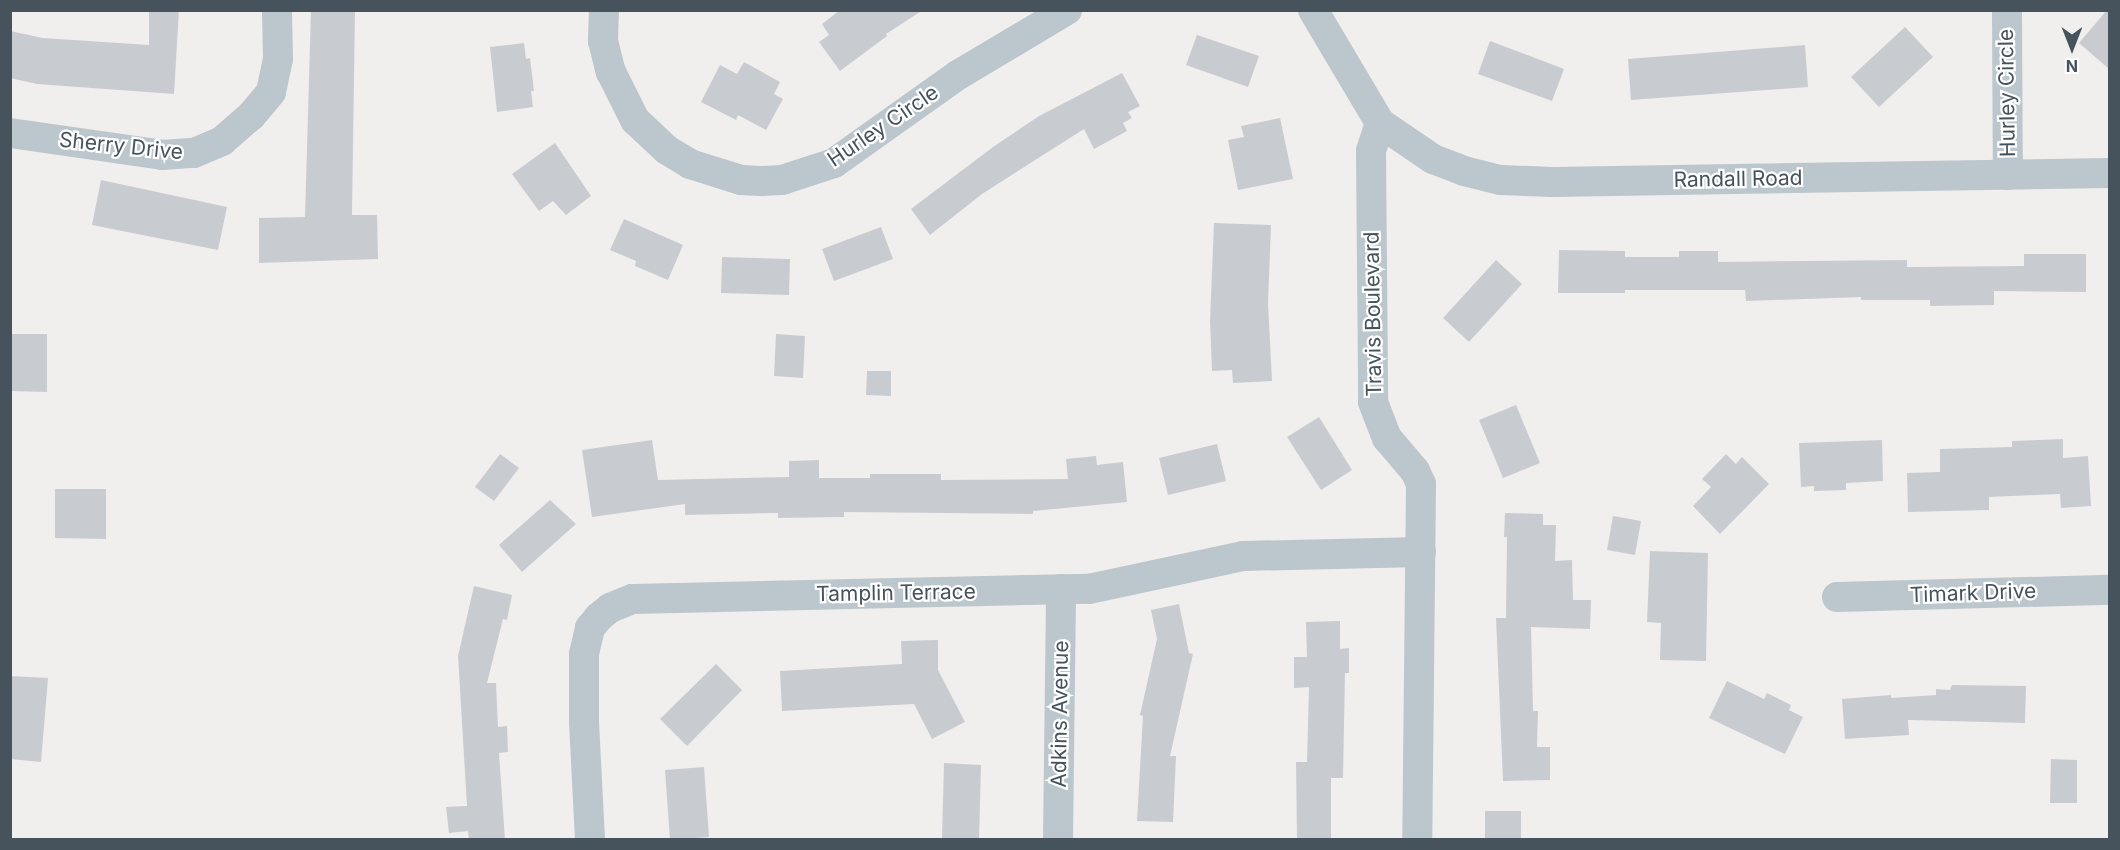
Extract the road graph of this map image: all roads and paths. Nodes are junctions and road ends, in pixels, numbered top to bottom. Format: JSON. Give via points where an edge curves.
{"nodes":[{"id":1,"x":277,"y":10,"type":"edge"},
{"id":2,"x":604,"y":10,"type":"edge"},
{"id":3,"x":1067,"y":10,"type":"edge"},
{"id":4,"x":1313,"y":10,"type":"edge"},
{"id":5,"x":2007,"y":10,"type":"edge"},
{"id":6,"x":1380,"y":123,"type":"junction"},
{"id":7,"x":10,"y":133,"type":"edge"},
{"id":8,"x":2109,"y":173,"type":"edge"},
{"id":9,"x":2008,"y":175,"type":"junction"},
{"id":10,"x":1421,"y":552,"type":"junction"},
{"id":11,"x":1061,"y":589,"type":"junction"},
{"id":12,"x":2109,"y":590,"type":"edge"},
{"id":13,"x":1837,"y":597,"type":"dead end"},
{"id":14,"x":590,"y":840,"type":"edge"},
{"id":15,"x":1058,"y":840,"type":"edge"},
{"id":16,"x":1417,"y":840,"type":"edge"}],
"edges":[{"from":1,"to":7,"type":"street","name":"Sherry Drive","via":[[278,58],[271,92],[222,141],[194,153],[162,155]]},
{"from":2,"to":3,"type":"street","name":"Hurley Circle","via":[[603,41],[611,72],[635,120],[667,150],[690,164],[741,180],[761,181],[782,180],[834,163],[958,75]]},
{"from":4,"to":6,"type":"street"},
{"from":5,"to":9,"type":"street","name":"Hurley Circle"},
{"from":6,"to":9,"type":"street","name":"Randall Road","via":[[1433,159],[1501,180]]},
{"from":6,"to":10,"type":"street","name":"Travis Boulevard","via":[[1371,151],[1372,402],[1387,438],[1421,484]]},
{"from":8,"to":9,"type":"street","name":"Randall Road"},
{"from":10,"to":11,"type":"street","name":"Tamplin Terrace","via":[[1244,556],[1089,589]]},
{"from":10,"to":16,"type":"street","name":"Travis Boulevard"},
{"from":11,"to":14,"type":"street","name":"Tamplin Terrace","via":[[632,599],[610,608],[590,628],[584,654]]},
{"from":11,"to":15,"type":"street","name":"Adkins Avenue"},
{"from":12,"to":13,"type":"street","name":"Timark Drive"}]}
